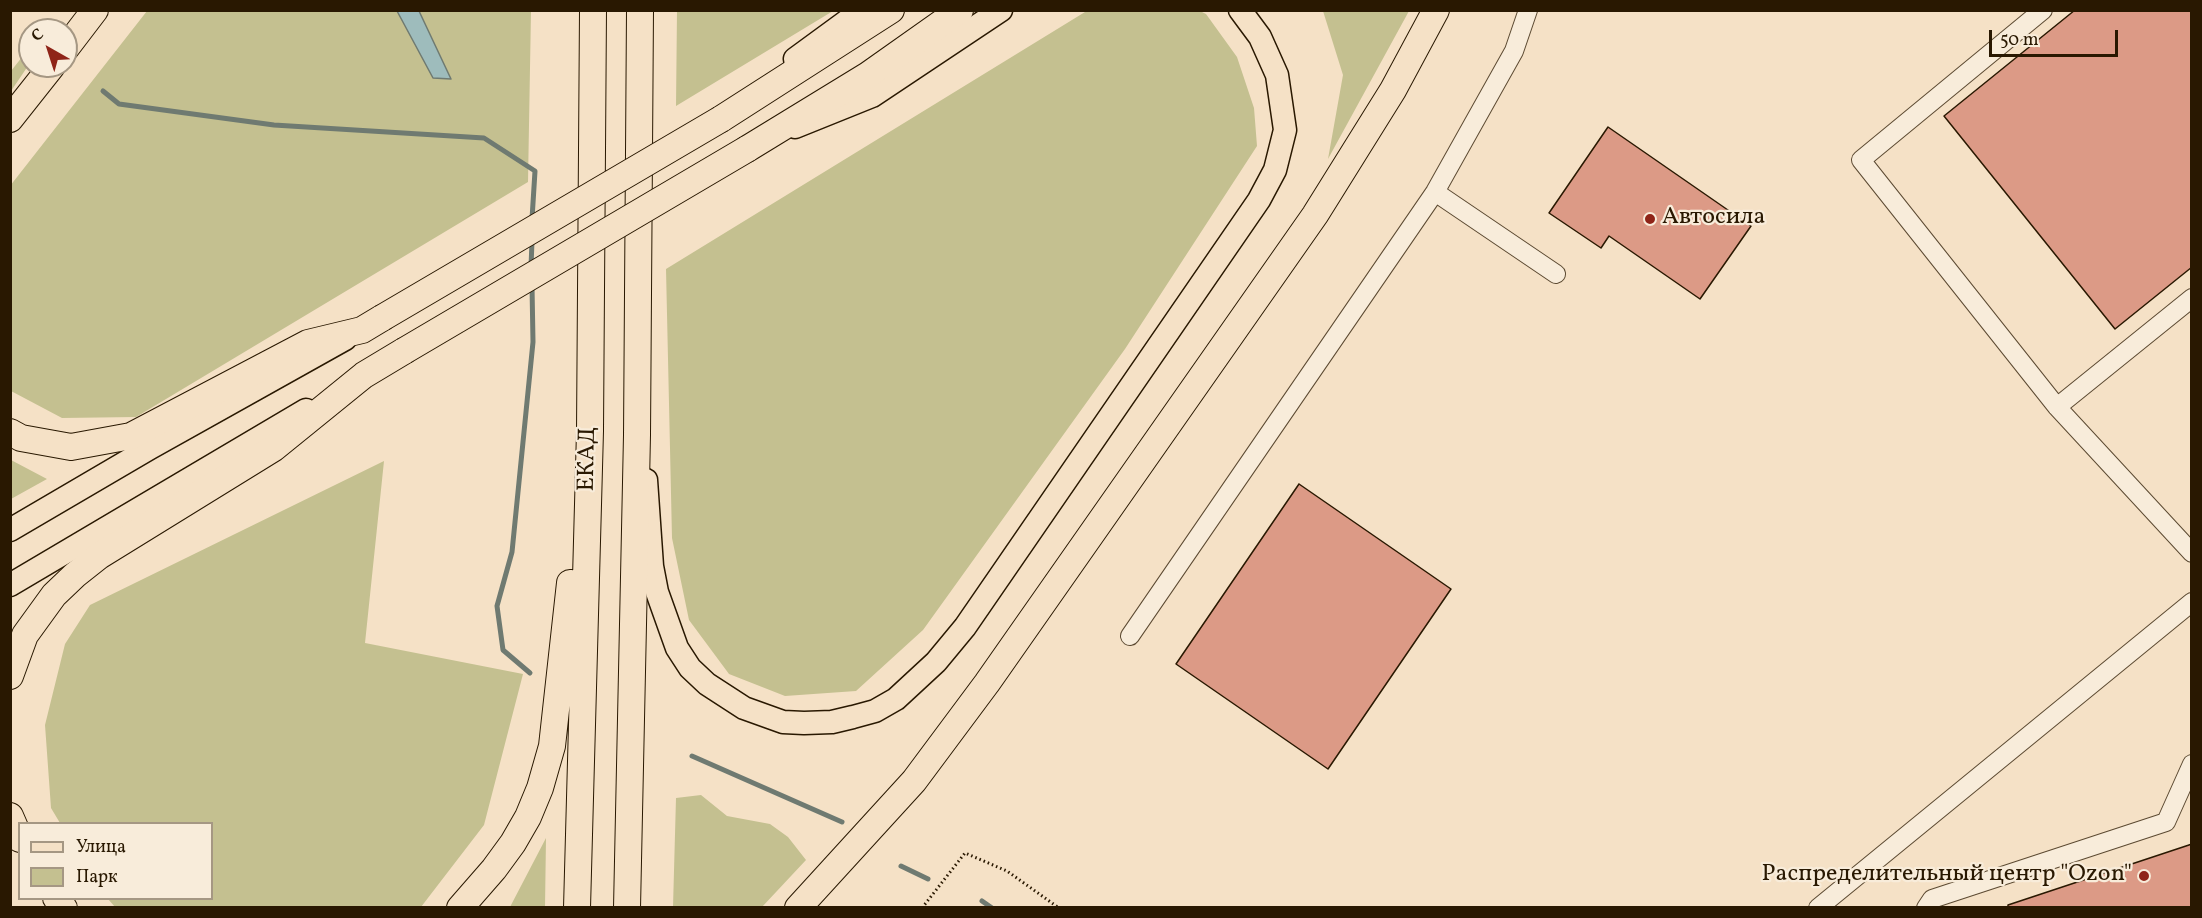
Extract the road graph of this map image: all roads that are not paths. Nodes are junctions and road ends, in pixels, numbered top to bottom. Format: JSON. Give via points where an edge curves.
{"nodes":[{"id":1,"x":95,"y":10,"type":"edge"},
{"id":2,"x":586,"y":10,"type":"edge"},
{"id":3,"x":594,"y":10,"type":"edge"},
{"id":4,"x":640,"y":10,"type":"edge"},
{"id":5,"x":862,"y":10,"type":"edge"},
{"id":6,"x":891,"y":10,"type":"edge"},
{"id":7,"x":960,"y":10,"type":"edge"},
{"id":8,"x":1001,"y":10,"type":"edge"},
{"id":9,"x":1240,"y":10,"type":"edge"},
{"id":10,"x":1436,"y":10,"type":"edge"},
{"id":11,"x":1528,"y":10,"type":"edge"},
{"id":12,"x":2043,"y":10,"type":"edge"},
{"id":13,"x":78,"y":32,"type":"edge"},
{"id":14,"x":592,"y":54,"type":"junction"},
{"id":15,"x":42,"y":78,"type":"edge"},
{"id":16,"x":766,"y":92,"type":"junction"},
{"id":17,"x":10,"y":119,"type":"edge"},
{"id":18,"x":774,"y":134,"type":"junction"},
{"id":19,"x":1435,"y":192,"type":"junction"},
{"id":20,"x":1556,"y":274,"type":"dead end"},
{"id":21,"x":2192,"y":298,"type":"edge"},
{"id":22,"x":372,"y":324,"type":"junction"},
{"id":23,"x":364,"y":375,"type":"junction"},
{"id":24,"x":2057,"y":406,"type":"junction"},
{"id":25,"x":590,"y":431,"type":"junction"},
{"id":26,"x":10,"y":432,"type":"edge"},
{"id":27,"x":637,"y":435,"type":"junction"},
{"id":28,"x":10,"y":530,"type":"edge"},
{"id":29,"x":2192,"y":553,"type":"edge"},
{"id":30,"x":10,"y":585,"type":"edge"},
{"id":31,"x":2192,"y":602,"type":"edge"},
{"id":32,"x":1130,"y":636,"type":"dead end"},
{"id":33,"x":10,"y":676,"type":"edge"},
{"id":34,"x":2192,"y":764,"type":"edge"},
{"id":35,"x":2187,"y":783,"type":"edge"},
{"id":36,"x":10,"y":816,"type":"edge"},
{"id":37,"x":18,"y":834,"type":"edge"},
{"id":38,"x":460,"y":908,"type":"edge"},
{"id":39,"x":577,"y":908,"type":"edge"},
{"id":40,"x":627,"y":908,"type":"edge"},
{"id":41,"x":798,"y":908,"type":"edge"},
{"id":42,"x":1818,"y":908,"type":"edge"},
{"id":43,"x":1926,"y":908,"type":"edge"}],
"edges":[{"from":1,"to":13,"type":"highway"},
{"from":2,"to":14,"type":"highway"},
{"from":3,"to":14,"type":"highway","name":"ЕКАД"},
{"from":4,"to":27,"type":"highway","name":"ЕКАД"},
{"from":5,"to":16,"type":"main road","via":[[798,56]]},
{"from":6,"to":16,"type":"highway"},
{"from":7,"to":18,"type":"highway","via":[[868,75]]},
{"from":8,"to":18,"type":"main road","via":[[872,96]]},
{"from":9,"to":27,"type":"main road","via":[[1260,37],[1277,75],[1285,130],[1275,170],[1259,200],[965,627],[936,662],[896,699],[875,711],[832,722],[783,722],[744,708],[690,668],[672,637],[657,592],[644,455]]},
{"from":10,"to":41,"type":"highway","via":[[1394,90],[1315,215],[987,682],[907,789]]},
{"from":11,"to":19,"type":"street","via":[[1514,51]]},
{"from":12,"to":24,"type":"street","via":[[1861,160]]},
{"from":14,"to":25,"type":"highway","name":"ЕКАД"},
{"from":15,"to":17,"type":"highway"},
{"from":16,"to":22,"type":"highway","bridge":true},
{"from":18,"to":23,"type":"highway","bridge":true},
{"from":19,"to":20,"type":"street"},
{"from":19,"to":32,"type":"street"},
{"from":21,"to":24,"type":"street"},
{"from":22,"to":26,"type":"highway","via":[[308,343],[131,436],[71,447],[21,438]]},
{"from":22,"to":28,"type":"main road"},
{"from":23,"to":30,"type":"main road"},
{"from":23,"to":33,"type":"highway","via":[[274,448],[99,556],[75,575],[54,595],[25,635]]},
{"from":24,"to":29,"type":"street"},
{"from":25,"to":38,"type":"highway","via":[[578,502],[552,746],[528,817],[494,869]]},
{"from":25,"to":39,"type":"highway","name":"ЕКАД"},
{"from":27,"to":40,"type":"highway","name":"ЕКАД"},
{"from":31,"to":42,"type":"street"},
{"from":34,"to":35,"type":"street"},
{"from":35,"to":43,"type":"street","via":[[2166,822],[1932,899]]},
{"from":36,"to":37,"type":"highway"}]}
